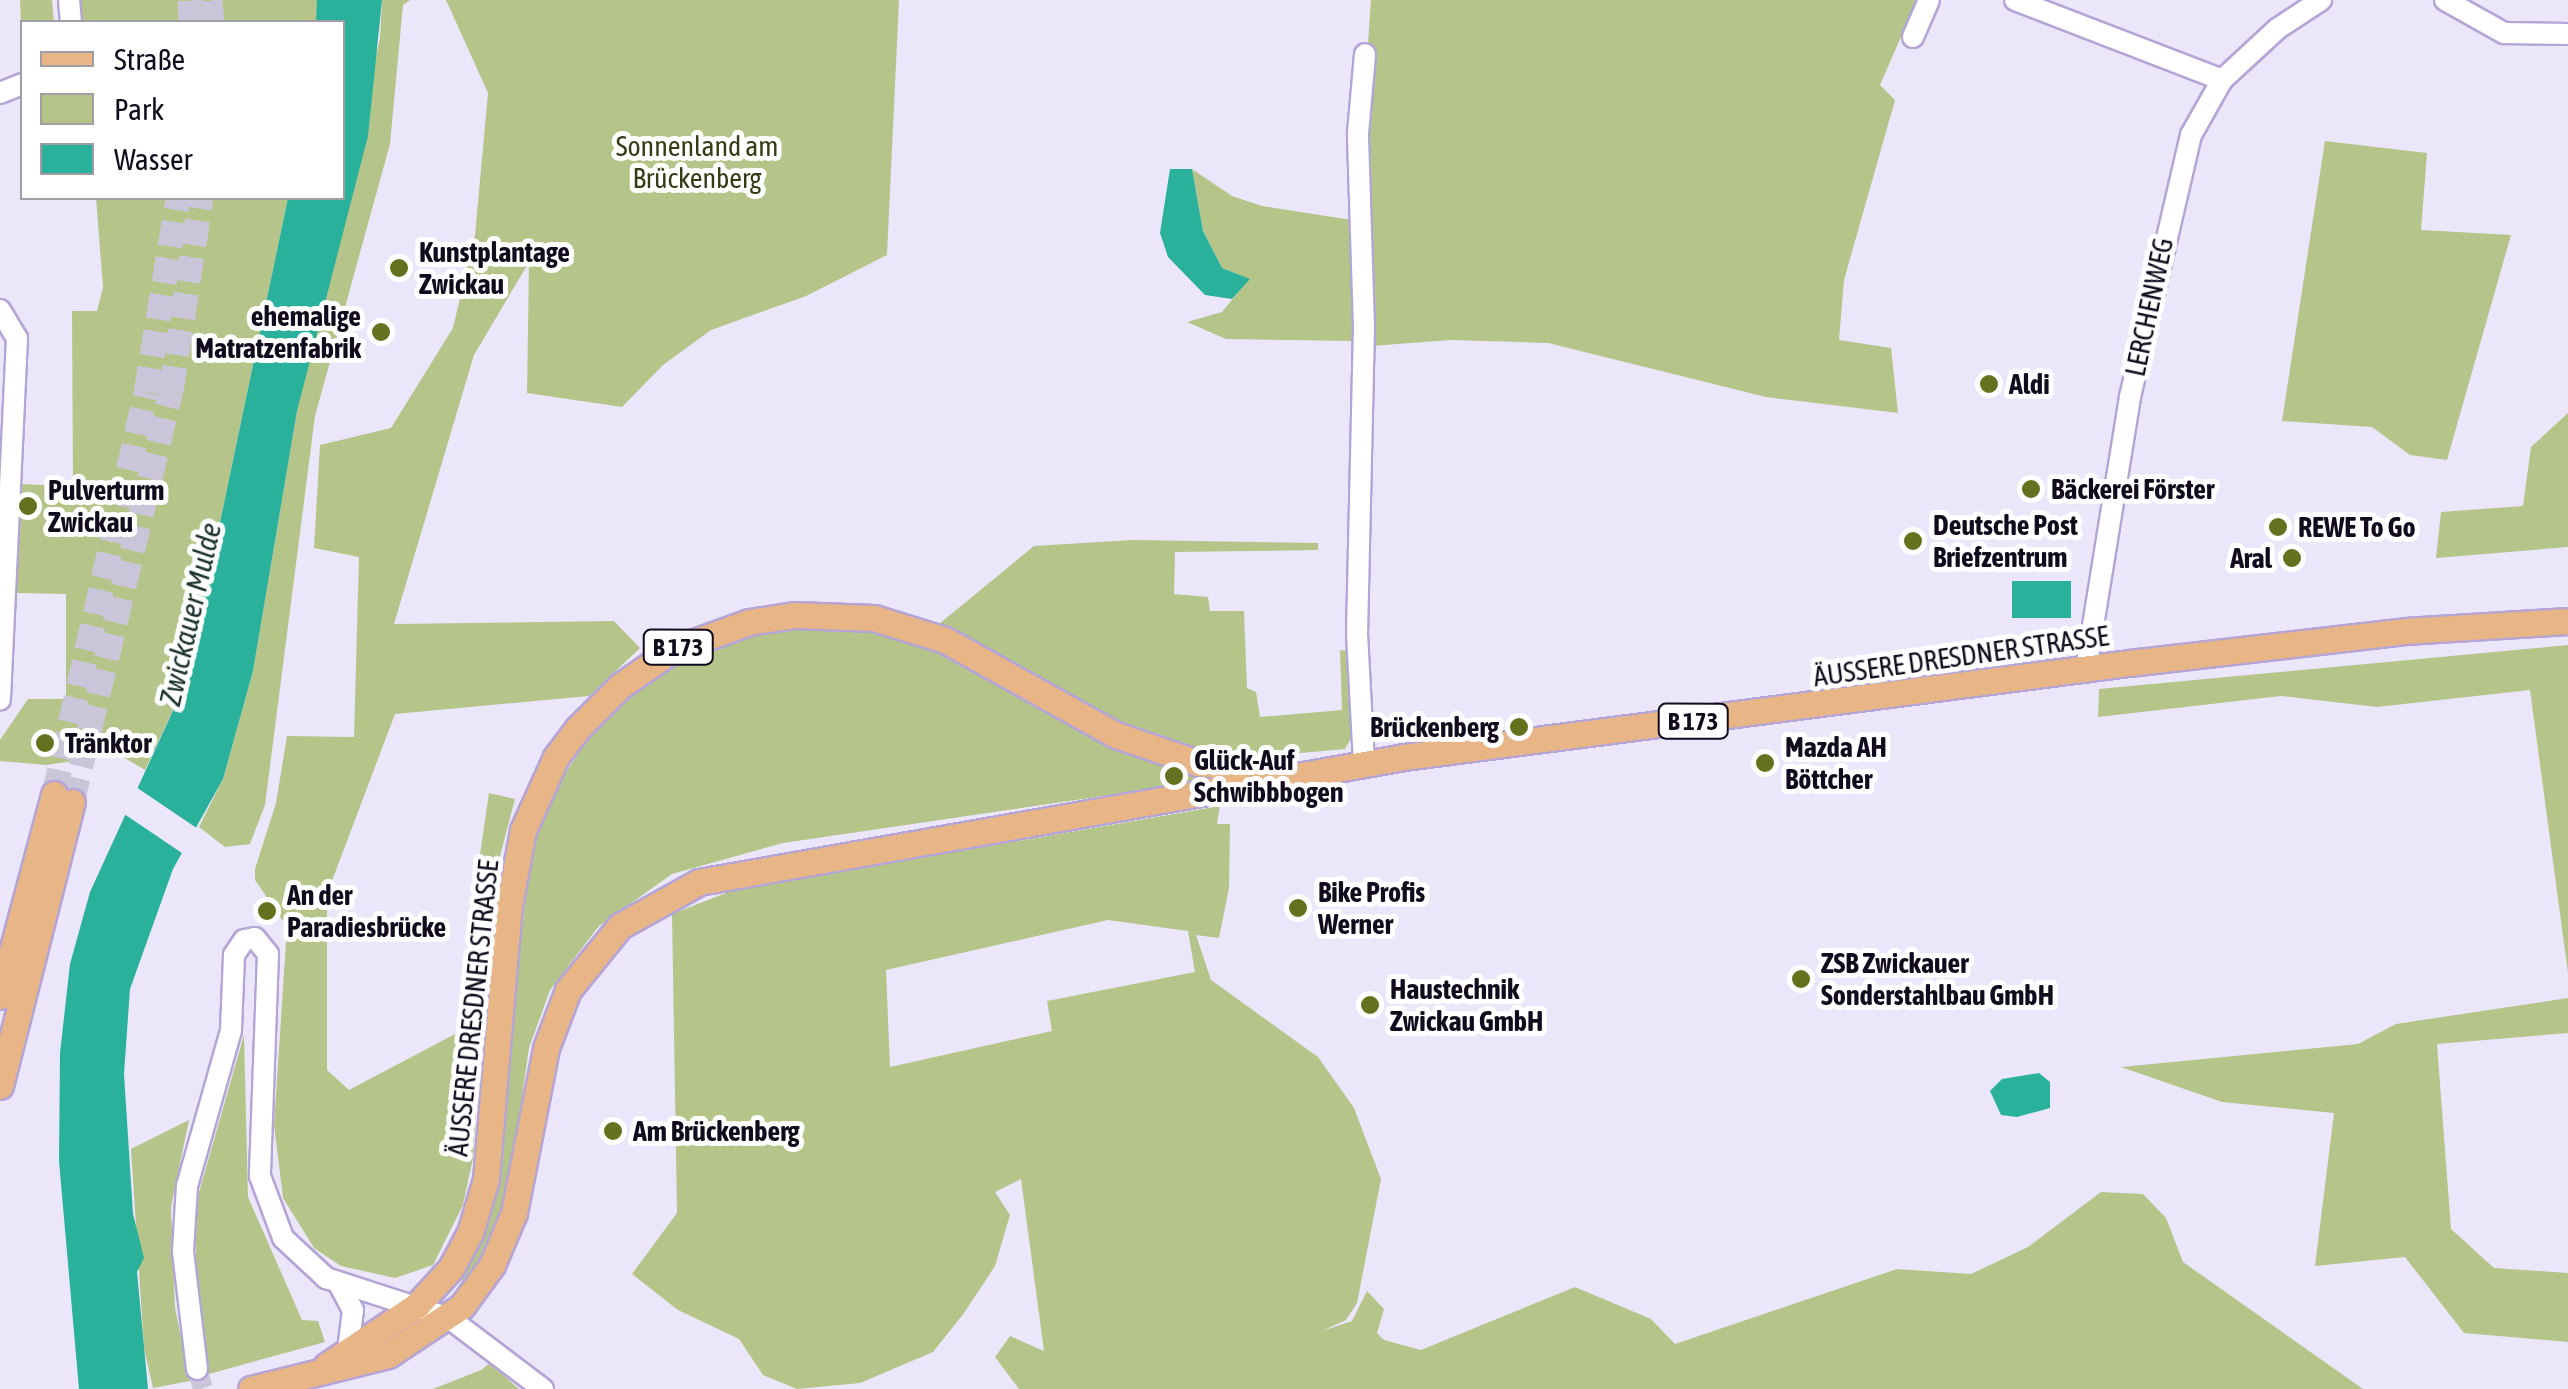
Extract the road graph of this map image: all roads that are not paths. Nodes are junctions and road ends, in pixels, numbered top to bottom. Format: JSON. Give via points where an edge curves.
{"nodes":[{"id":1,"x":1929,"y":0,"type":"edge"},
{"id":2,"x":2015,"y":0,"type":"edge"},
{"id":3,"x":2321,"y":0,"type":"edge"},
{"id":4,"x":2444,"y":0,"type":"edge"},
{"id":5,"x":2568,"y":34,"type":"edge"},
{"id":6,"x":1914,"y":37,"type":"dead end"},
{"id":7,"x":1365,"y":54,"type":"dead end"},
{"id":8,"x":2222,"y":80,"type":"junction"},
{"id":9,"x":0,"y":310,"type":"edge"},
{"id":10,"x":2568,"y":620,"type":"edge"},
{"id":11,"x":2086,"y":669,"type":"junction"},
{"id":12,"x":0,"y":700,"type":"edge"},
{"id":13,"x":1364,"y":763,"type":"junction"},
{"id":14,"x":1198,"y":764,"type":"junction"},
{"id":15,"x":1300,"y":772,"type":"junction"},
{"id":16,"x":1204,"y":791,"type":"junction"},
{"id":17,"x":0,"y":996,"type":"edge"},
{"id":18,"x":0,"y":1086,"type":"edge"},
{"id":19,"x":339,"y":1284,"type":"junction"},
{"id":20,"x":417,"y":1305,"type":"junction"},
{"id":21,"x":450,"y":1318,"type":"junction"},
{"id":22,"x":348,"y":1350,"type":"junction"},
{"id":23,"x":197,"y":1369,"type":"tunnel mouth"},
{"id":24,"x":322,"y":1369,"type":"junction"},
{"id":25,"x":252,"y":1389,"type":"edge"},
{"id":26,"x":544,"y":1389,"type":"edge"}],
"edges":[{"from":1,"to":6,"type":"street"},
{"from":2,"to":8,"type":"street"},
{"from":3,"to":8,"type":"street","name":"LERCHENWEG","via":[[2277,29]]},
{"from":4,"to":5,"type":"street","via":[[2504,33]]},
{"from":7,"to":13,"type":"street","via":[[1358,133],[1364,342],[1357,634]]},
{"from":8,"to":11,"type":"street","name":"LERCHENWEG","via":[[2191,135],[2167,223],[2097,580]]},
{"from":9,"to":12,"type":"street","via":[[17,338]]},
{"from":10,"to":11,"type":"main road","name":"ÄUSSERE DRESDNER STRASSE","number":"B 173","via":[[2405,631]]},
{"from":11,"to":13,"type":"main road","name":"ÄUSSERE DRESDNER STRASSE","number":"B 173"},
{"from":13,"to":15,"type":"main road","name":"ÄUSSERE DRESDNER STRASSE","number":"B 173"},
{"from":14,"to":15,"type":"main road","name":"ÄUSSERE DRESDNER STRASSE","number":"B 173"},
{"from":14,"to":16,"type":"main road","via":[[1207,776]]},
{"from":14,"to":20,"type":"main road","name":"ÄUSSERE DRESDNER STRASSE","number":"B 173","via":[[1066,710],[945,640],[874,618],[808,615],[749,622],[708,634],[640,670],[600,704],[556,757],[523,830],[509,906],[486,1179],[461,1251]]},
{"from":15,"to":16,"type":"main road","name":"ÄUSSERE DRESDNER STRASSE","number":"B 173"},
{"from":16,"to":21,"type":"main road","name":"ÄUSSERE DRESDNER STRASSE","number":"B 173","via":[[699,882],[620,926],[582,968],[557,1016],[514,1212],[492,1265]]},
{"from":17,"to":18,"type":"main road","via":[[63,798]]},
{"from":19,"to":20,"type":"street"},
{"from":19,"to":22,"type":"street","via":[[352,1310]]},
{"from":19,"to":23,"type":"street","via":[[296,1254],[263,1194],[268,954],[264,942],[249,938],[234,956],[231,1030],[187,1186],[183,1251]]},
{"from":20,"to":21,"type":"street"},
{"from":20,"to":22,"type":"main road","name":"ÄUSSERE DRESDNER STRASSE","number":"B 173"},
{"from":21,"to":24,"type":"main road","name":"ÄUSSERE DRESDNER STRASSE","number":"B 173","via":[[388,1355]]},
{"from":21,"to":26,"type":"street"},
{"from":22,"to":24,"type":"main road","name":"ÄUSSERE DRESDNER STRASSE","number":"B 173"},
{"from":24,"to":25,"type":"main road","name":"ÄUSSERE DRESDNER STRASSE","number":"B 173"}]}
